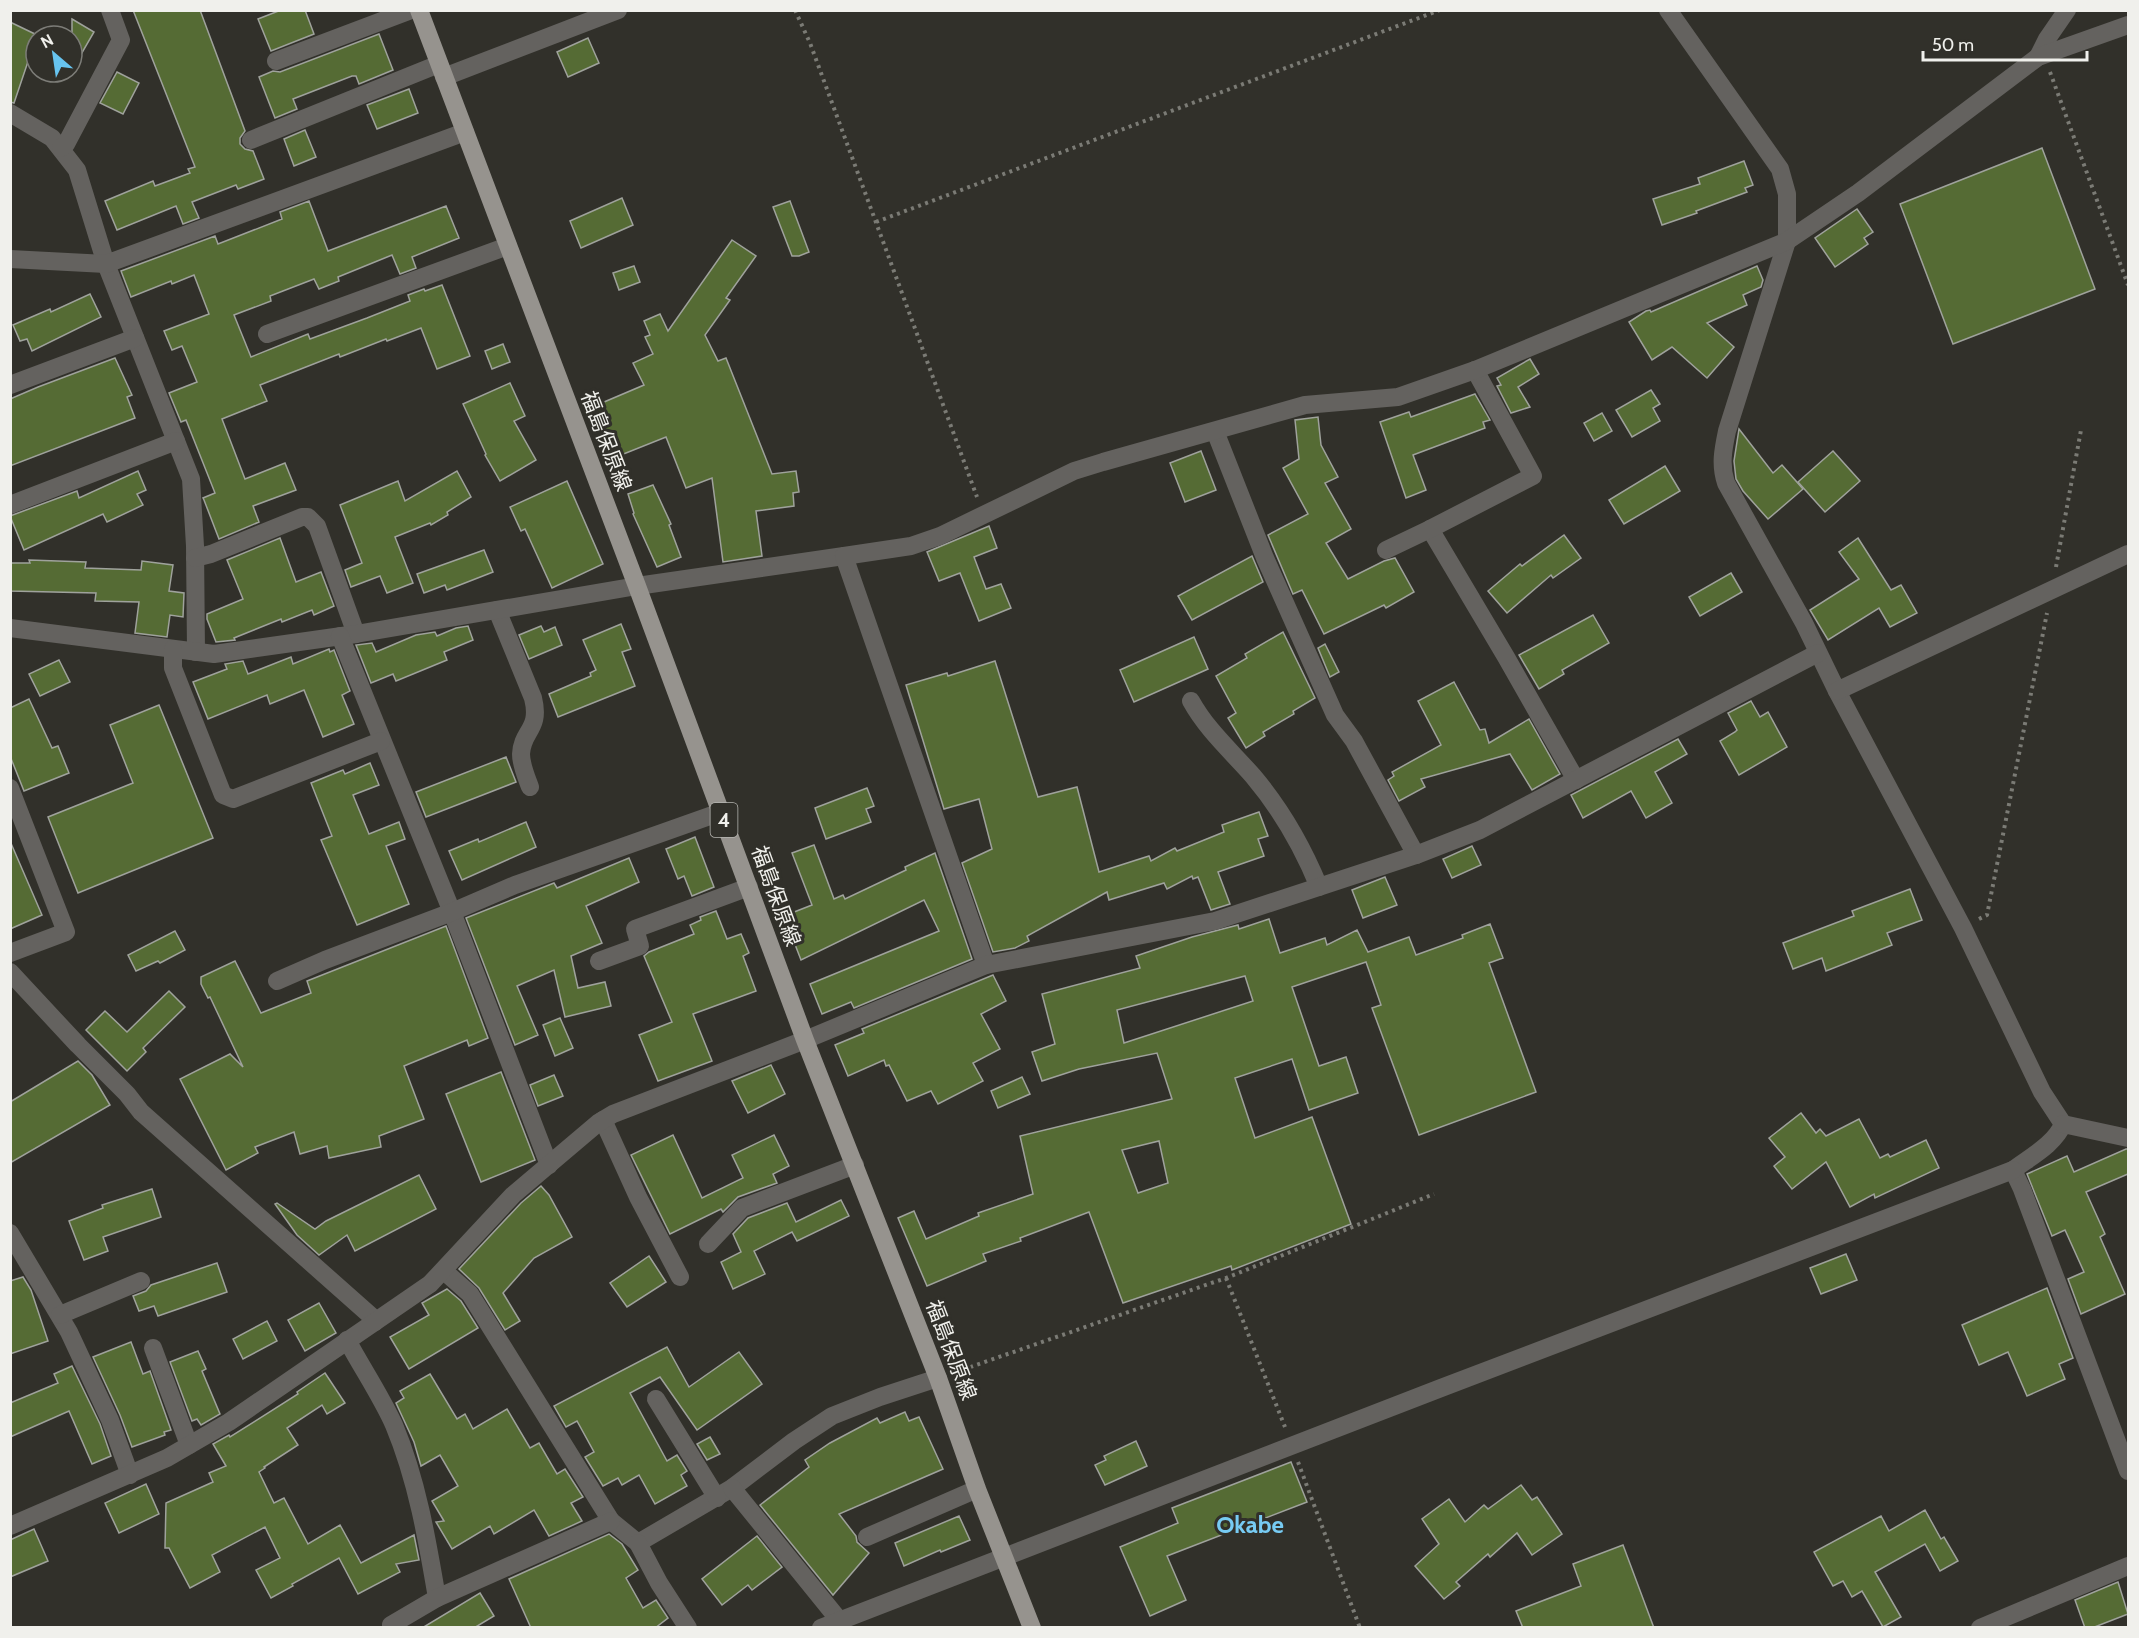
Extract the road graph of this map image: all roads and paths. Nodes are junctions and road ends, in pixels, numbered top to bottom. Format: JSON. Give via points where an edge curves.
{"nodes":[{"id":1,"x":110,"y":10,"type":"edge"},
{"id":2,"x":411,"y":10,"type":"edge"},
{"id":3,"x":419,"y":10,"type":"edge"},
{"id":4,"x":618,"y":10,"type":"edge"},
{"id":5,"x":795,"y":10,"type":"edge"},
{"id":6,"x":1440,"y":10,"type":"edge"},
{"id":7,"x":1668,"y":10,"type":"edge"},
{"id":8,"x":2067,"y":10,"type":"edge"},
{"id":9,"x":2128,"y":25,"type":"edge"},
{"id":10,"x":2041,"y":56,"type":"junction"},
{"id":11,"x":276,"y":61,"type":"dead end"},
{"id":12,"x":442,"y":71,"type":"junction"},
{"id":13,"x":10,"y":113,"type":"edge"},
{"id":14,"x":465,"y":132,"type":"junction"},
{"id":15,"x":251,"y":140,"type":"dead end"},
{"id":16,"x":61,"y":148,"type":"junction"},
{"id":17,"x":876,"y":222,"type":"junction"},
{"id":18,"x":1787,"y":241,"type":"junction"},
{"id":19,"x":508,"y":246,"type":"junction"},
{"id":20,"x":10,"y":259,"type":"edge"},
{"id":21,"x":106,"y":264,"type":"junction"},
{"id":22,"x":2128,"y":285,"type":"edge"},
{"id":23,"x":267,"y":334,"type":"dead end"},
{"id":24,"x":135,"y":338,"type":"junction"},
{"id":25,"x":1475,"y":369,"type":"junction"},
{"id":26,"x":10,"y":385,"type":"edge"},
{"id":27,"x":2081,"y":430,"type":"dead end"},
{"id":28,"x":1215,"y":431,"type":"junction"},
{"id":29,"x":176,"y":441,"type":"junction"},
{"id":30,"x":10,"y":505,"type":"edge"},
{"id":31,"x":984,"y":514,"type":"junction"},
{"id":32,"x":1430,"y":529,"type":"junction"},
{"id":33,"x":1386,"y":550,"type":"dead end"},
{"id":34,"x":2128,"y":554,"type":"edge"},
{"id":35,"x":844,"y":556,"type":"junction"},
{"id":36,"x":195,"y":558,"type":"junction"},
{"id":37,"x":637,"y":586,"type":"junction"},
{"id":38,"x":2051,"y":591,"type":"junction"},
{"id":39,"x":497,"y":610,"type":"junction"},
{"id":40,"x":10,"y":628,"type":"edge"},
{"id":41,"x":348,"y":635,"type":"junction"},
{"id":42,"x":173,"y":649,"type":"junction"},
{"id":43,"x":196,"y":652,"type":"junction"},
{"id":44,"x":1818,"y":653,"type":"junction"},
{"id":45,"x":1837,"y":691,"type":"junction"},
{"id":46,"x":1191,"y":701,"type":"dead end"},
{"id":47,"x":381,"y":741,"type":"junction"},
{"id":48,"x":1576,"y":780,"type":"junction"},
{"id":49,"x":530,"y":787,"type":"dead end"},
{"id":50,"x":10,"y":788,"type":"edge"},
{"id":51,"x":721,"y":812,"type":"junction"},
{"id":52,"x":1416,"y":855,"type":"junction"},
{"id":53,"x":749,"y":887,"type":"junction"},
{"id":54,"x":1319,"y":887,"type":"junction"},
{"id":55,"x":452,"y":912,"type":"junction"},
{"id":56,"x":1963,"y":928,"type":"junction"},
{"id":57,"x":10,"y":953,"type":"edge"},
{"id":58,"x":599,"y":961,"type":"dead end"},
{"id":59,"x":986,"y":966,"type":"junction"},
{"id":60,"x":10,"y":972,"type":"edge"},
{"id":61,"x":277,"y":981,"type":"dead end"},
{"id":62,"x":805,"y":1040,"type":"junction"},
{"id":63,"x":603,"y":1120,"type":"junction"},
{"id":64,"x":2063,"y":1124,"type":"junction"},
{"id":65,"x":2128,"y":1138,"type":"edge"},
{"id":66,"x":549,"y":1165,"type":"junction"},
{"id":67,"x":855,"y":1165,"type":"junction"},
{"id":68,"x":2013,"y":1170,"type":"junction"},
{"id":69,"x":1434,"y":1194,"type":"dead end"},
{"id":70,"x":10,"y":1233,"type":"edge"},
{"id":71,"x":708,"y":1244,"type":"dead end"},
{"id":72,"x":444,"y":1271,"type":"junction"},
{"id":73,"x":680,"y":1277,"type":"dead end"},
{"id":74,"x":1226,"y":1278,"type":"junction"},
{"id":75,"x":141,"y":1281,"type":"dead end"},
{"id":76,"x":60,"y":1316,"type":"junction"},
{"id":77,"x":375,"y":1322,"type":"junction"},
{"id":78,"x":347,"y":1340,"type":"junction"},
{"id":79,"x":153,"y":1348,"type":"dead end"},
{"id":80,"x":938,"y":1378,"type":"junction"},
{"id":81,"x":656,"y":1399,"type":"dead end"},
{"id":82,"x":189,"y":1445,"type":"junction"},
{"id":83,"x":1292,"y":1446,"type":"junction"},
{"id":84,"x":2128,"y":1471,"type":"edge"},
{"id":85,"x":130,"y":1475,"type":"junction"},
{"id":86,"x":977,"y":1489,"type":"junction"},
{"id":87,"x":724,"y":1493,"type":"junction"},
{"id":88,"x":611,"y":1521,"type":"junction"},
{"id":89,"x":10,"y":1526,"type":"edge"},
{"id":90,"x":867,"y":1537,"type":"dead end"},
{"id":91,"x":638,"y":1543,"type":"junction"},
{"id":92,"x":1005,"y":1556,"type":"junction"},
{"id":93,"x":2128,"y":1566,"type":"edge"},
{"id":94,"x":437,"y":1598,"type":"junction"},
{"id":95,"x":839,"y":1620,"type":"junction"},
{"id":96,"x":391,"y":1628,"type":"edge"},
{"id":97,"x":688,"y":1628,"type":"edge"},
{"id":98,"x":821,"y":1628,"type":"edge"},
{"id":99,"x":1032,"y":1628,"type":"edge"},
{"id":100,"x":1360,"y":1628,"type":"edge"},
{"id":101,"x":1980,"y":1628,"type":"edge"}],
"edges":[{"from":1,"to":16,"type":"street","via":[[121,40]]},
{"from":2,"to":11,"type":"street"},
{"from":3,"to":12,"type":"main road","name":"福島保原線","number":"4"},
{"from":4,"to":12,"type":"street"},
{"from":5,"to":17,"type":"path"},
{"from":6,"to":17,"type":"path"},
{"from":7,"to":18,"type":"street","via":[[1780,169],[1787,194]]},
{"from":8,"to":10,"type":"street","via":[[2047,39]]},
{"from":9,"to":10,"type":"street"},
{"from":10,"to":18,"type":"street","via":[[1858,193]]},
{"from":10,"to":22,"type":"path"},
{"from":12,"to":14,"type":"main road","name":"福島保原線","number":"4"},
{"from":12,"to":15,"type":"street"},
{"from":13,"to":16,"type":"street","via":[[52,138]]},
{"from":14,"to":19,"type":"main road","name":"福島保原線","number":"4"},
{"from":14,"to":21,"type":"street"},
{"from":16,"to":21,"type":"street","via":[[77,170]]},
{"from":17,"to":31,"type":"path"},
{"from":18,"to":25,"type":"street"},
{"from":18,"to":44,"type":"street","via":[[1730,422],[1722,466],[1726,483]]},
{"from":19,"to":23,"type":"street"},
{"from":19,"to":37,"type":"main road","name":"福島保原線","number":"4"},
{"from":20,"to":21,"type":"street"},
{"from":21,"to":24,"type":"street"},
{"from":24,"to":26,"type":"street"},
{"from":24,"to":29,"type":"street"},
{"from":25,"to":28,"type":"street","via":[[1398,397],[1305,405]]},
{"from":25,"to":32,"type":"street","via":[[1533,476]]},
{"from":27,"to":38,"type":"path"},
{"from":28,"to":31,"type":"street","via":[[1074,471]]},
{"from":28,"to":52,"type":"street","via":[[1265,558],[1335,715],[1354,741]]},
{"from":29,"to":30,"type":"street"},
{"from":29,"to":36,"type":"street","via":[[190,479]]},
{"from":31,"to":35,"type":"street","via":[[940,537],[910,546]]},
{"from":32,"to":33,"type":"street"},
{"from":32,"to":48,"type":"street"},
{"from":34,"to":38,"type":"street"},
{"from":35,"to":37,"type":"street"},
{"from":35,"to":59,"type":"street"},
{"from":36,"to":41,"type":"street","via":[[308,517],[317,526]]},
{"from":36,"to":43,"type":"street"},
{"from":37,"to":39,"type":"street"},
{"from":37,"to":51,"type":"main road","name":"福島保原線","number":"4"},
{"from":38,"to":45,"type":"street"},
{"from":38,"to":56,"type":"path","via":[[1987,915]]},
{"from":39,"to":41,"type":"street"},
{"from":39,"to":49,"type":"street","via":[[536,711],[536,720],[521,752]]},
{"from":40,"to":42,"type":"street"},
{"from":41,"to":43,"type":"street","via":[[214,654]]},
{"from":41,"to":47,"type":"street"},
{"from":42,"to":43,"type":"street"},
{"from":42,"to":47,"type":"street","via":[[173,668],[224,795],[233,799]]},
{"from":44,"to":45,"type":"street"},
{"from":44,"to":48,"type":"street"},
{"from":45,"to":56,"type":"street"},
{"from":46,"to":54,"type":"street","via":[[1211,731],[1268,797],[1310,864]]},
{"from":47,"to":55,"type":"street"},
{"from":48,"to":52,"type":"street","via":[[1480,830]]},
{"from":50,"to":57,"type":"street","via":[[66,932]]},
{"from":51,"to":53,"type":"main road","name":"福島保原線","number":"4"},
{"from":51,"to":55,"type":"street","via":[[514,885]]},
{"from":52,"to":54,"type":"street"},
{"from":53,"to":58,"type":"street","via":[[635,929],[640,946]]},
{"from":53,"to":62,"type":"main road","name":"福島保原線","number":"4"},
{"from":54,"to":59,"type":"street","via":[[1215,921]]},
{"from":55,"to":61,"type":"street"},
{"from":55,"to":66,"type":"street"},
{"from":56,"to":64,"type":"street","via":[[2042,1092]]},
{"from":59,"to":62,"type":"street"},
{"from":60,"to":77,"type":"street","via":[[141,1112]]},
{"from":62,"to":63,"type":"street"},
{"from":62,"to":67,"type":"main road","name":"福島保原線","number":"4"},
{"from":63,"to":66,"type":"street"},
{"from":63,"to":73,"type":"street"},
{"from":64,"to":65,"type":"street"},
{"from":64,"to":68,"type":"street","via":[[2060,1133]]},
{"from":66,"to":72,"type":"street","via":[[513,1195]]},
{"from":67,"to":71,"type":"street","via":[[742,1208]]},
{"from":67,"to":80,"type":"main road","name":"福島保原線","number":"4"},
{"from":68,"to":83,"type":"street"},
{"from":68,"to":84,"type":"street"},
{"from":69,"to":74,"type":"path"},
{"from":70,"to":76,"type":"street"},
{"from":72,"to":77,"type":"street"},
{"from":72,"to":88,"type":"street","via":[[470,1294]]},
{"from":74,"to":80,"type":"path"},
{"from":74,"to":83,"type":"path"},
{"from":75,"to":76,"type":"street"},
{"from":76,"to":85,"type":"street","via":[[110,1420]]},
{"from":77,"to":78,"type":"street"},
{"from":78,"to":82,"type":"street"},
{"from":78,"to":94,"type":"street","via":[[393,1423],[409,1465]]},
{"from":79,"to":82,"type":"street"},
{"from":80,"to":86,"type":"main road","name":"福島保原線","number":"4"},
{"from":80,"to":87,"type":"street","via":[[832,1416]]},
{"from":81,"to":87,"type":"street"},
{"from":82,"to":85,"type":"street"},
{"from":83,"to":92,"type":"street"},
{"from":83,"to":100,"type":"path"},
{"from":85,"to":89,"type":"street"},
{"from":86,"to":90,"type":"street"},
{"from":86,"to":92,"type":"main road","name":"福島保原線","number":"4"},
{"from":87,"to":91,"type":"street"},
{"from":87,"to":95,"type":"street"},
{"from":88,"to":91,"type":"street"},
{"from":88,"to":94,"type":"street"},
{"from":91,"to":97,"type":"street"},
{"from":92,"to":95,"type":"street"},
{"from":92,"to":99,"type":"main road","name":"福島保原線","number":"4"},
{"from":93,"to":101,"type":"street"},
{"from":94,"to":96,"type":"street"},
{"from":95,"to":98,"type":"street"}]}
